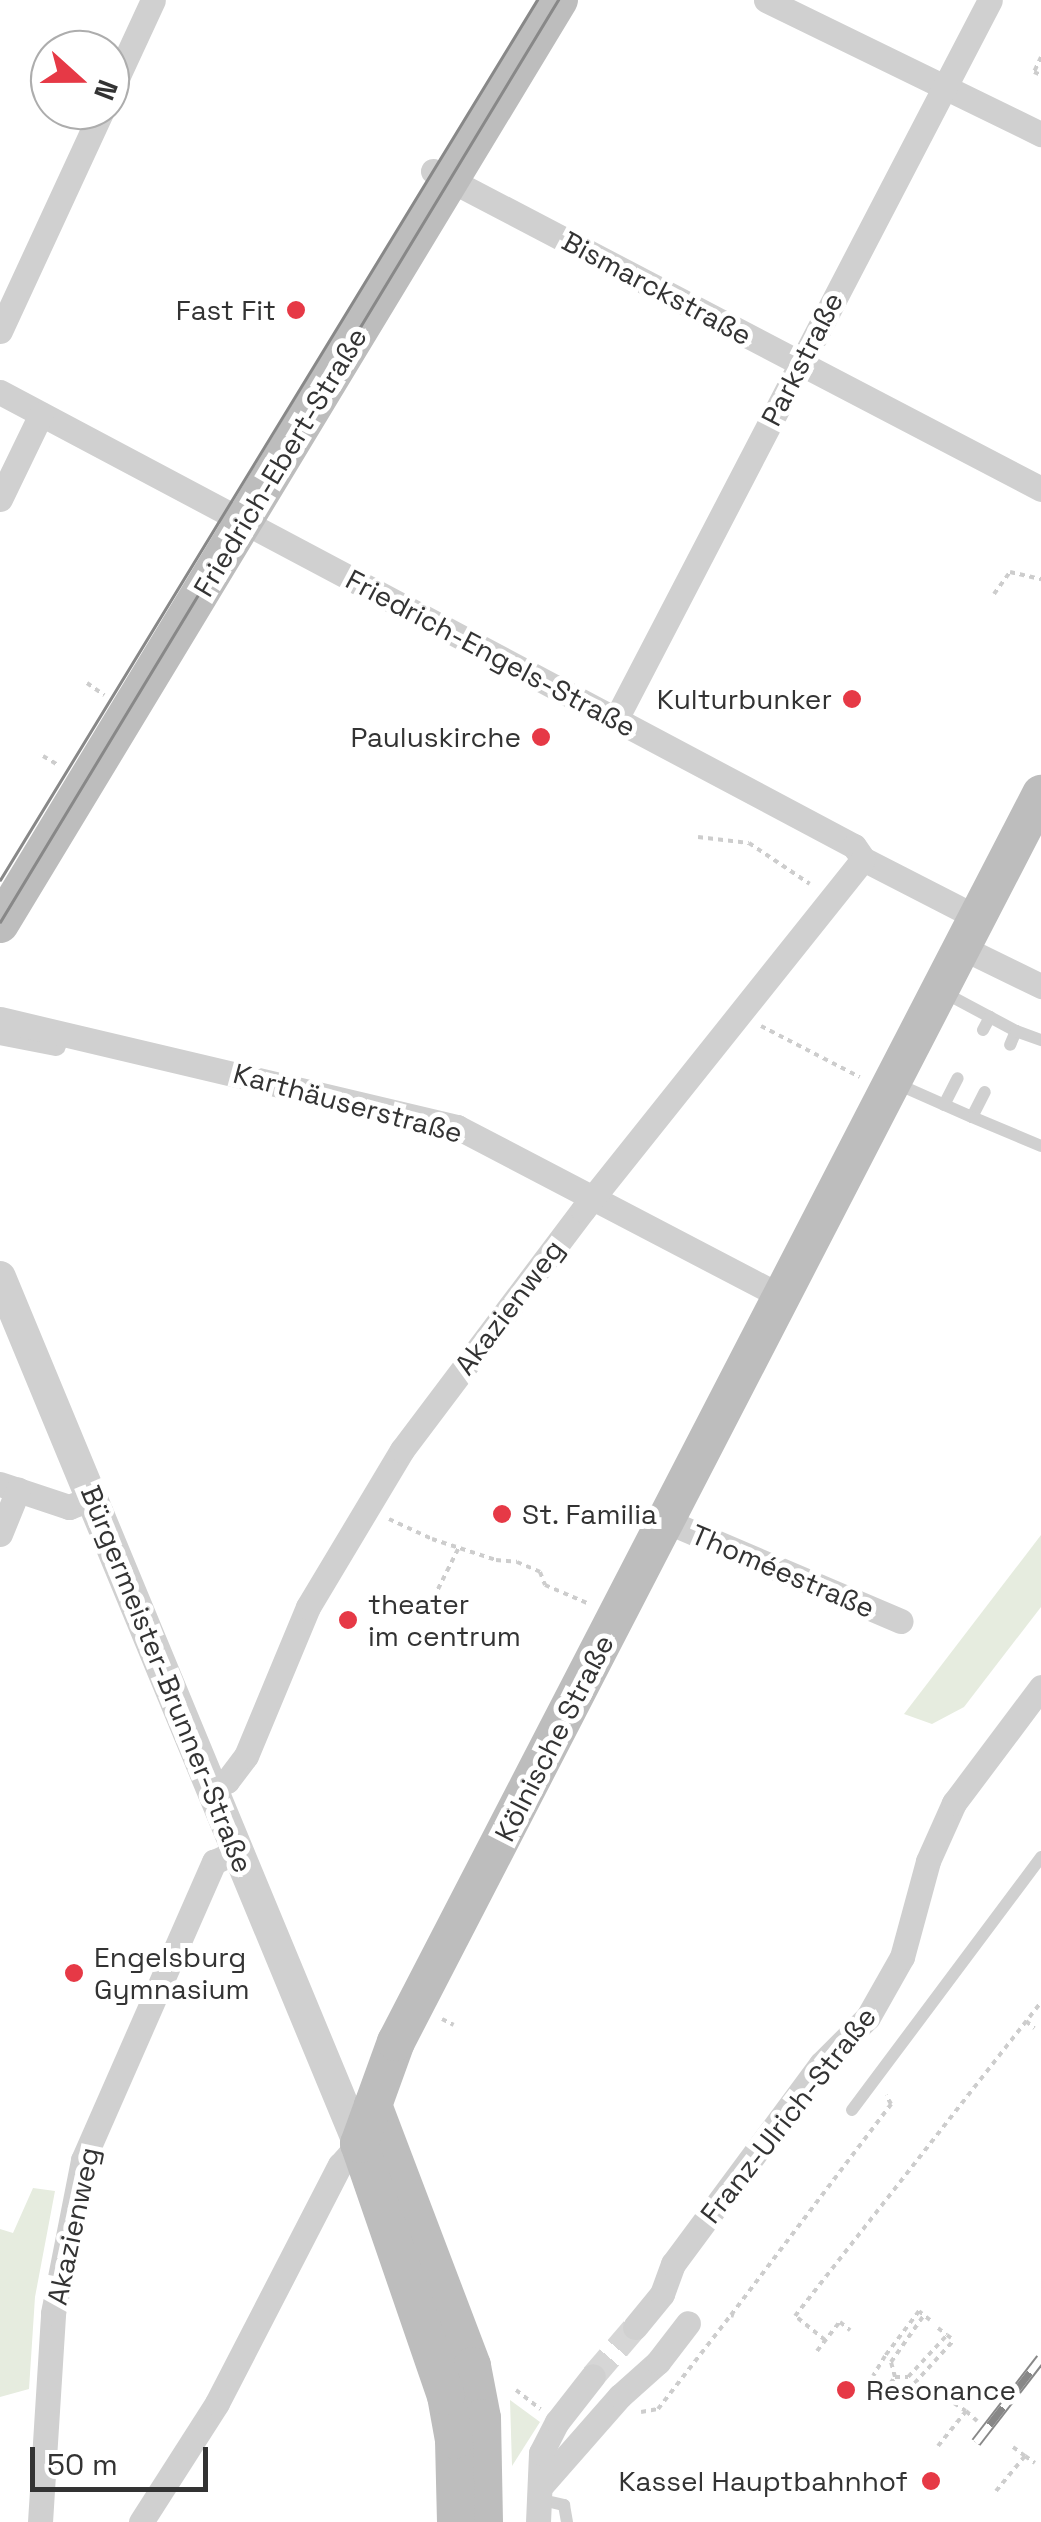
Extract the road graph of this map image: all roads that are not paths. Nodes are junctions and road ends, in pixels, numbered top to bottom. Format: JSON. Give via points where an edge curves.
{"nodes":[{"id":1,"x":154,"y":0,"type":"edge"},
{"id":2,"x":536,"y":0,"type":"edge"},
{"id":3,"x":559,"y":0,"type":"edge"},
{"id":4,"x":766,"y":0,"type":"edge"},
{"id":5,"x":990,"y":0,"type":"edge"},
{"id":6,"x":130,"y":51,"type":"edge"},
{"id":7,"x":942,"y":86,"type":"junction"},
{"id":8,"x":93,"y":130,"type":"edge"},
{"id":9,"x":1041,"y":134,"type":"edge"},
{"id":10,"x":442,"y":175,"type":"junction"},
{"id":11,"x":0,"y":330,"type":"edge"},
{"id":12,"x":800,"y":362,"type":"junction"},
{"id":13,"x":0,"y":392,"type":"edge"},
{"id":14,"x":41,"y":414,"type":"junction"},
{"id":15,"x":1041,"y":489,"type":"edge"},
{"id":16,"x":0,"y":499,"type":"edge"},
{"id":17,"x":235,"y":516,"type":"junction"},
{"id":18,"x":616,"y":720,"type":"junction"},
{"id":19,"x":1041,"y":794,"type":"edge"},
{"id":20,"x":863,"y":859,"type":"junction"},
{"id":21,"x":0,"y":886,"type":"edge"},
{"id":22,"x":0,"y":924,"type":"edge"},
{"id":23,"x":971,"y":933,"type":"junction"},
{"id":24,"x":1041,"y":986,"type":"edge"},
{"id":25,"x":940,"y":990,"type":"junction"},
{"id":26,"x":990,"y":1017,"type":"junction"},
{"id":27,"x":0,"y":1019,"type":"edge"},
{"id":28,"x":982,"y":1030,"type":"dead end"},
{"id":29,"x":0,"y":1035,"type":"edge"},
{"id":30,"x":1041,"y":1040,"type":"edge"},
{"id":31,"x":56,"y":1046,"type":"dead end"},
{"id":32,"x":958,"y":1078,"type":"dead end"},
{"id":33,"x":880,"y":1081,"type":"junction"},
{"id":34,"x":985,"y":1092,"type":"dead end"},
{"id":35,"x":944,"y":1104,"type":"junction"},
{"id":36,"x":972,"y":1117,"type":"junction"},
{"id":37,"x":1041,"y":1146,"type":"edge"},
{"id":38,"x":594,"y":1197,"type":"junction"},
{"id":39,"x":0,"y":1278,"type":"edge"},
{"id":40,"x":782,"y":1297,"type":"junction"},
{"id":41,"x":9,"y":1487,"type":"edge"},
{"id":42,"x":92,"y":1498,"type":"junction"},
{"id":43,"x":666,"y":1521,"type":"junction"},
{"id":44,"x":0,"y":1534,"type":"edge"},
{"id":45,"x":900,"y":1621,"type":"dead end"},
{"id":46,"x":1041,"y":1687,"type":"edge"},
{"id":47,"x":212,"y":1787,"type":"junction"},
{"id":48,"x":238,"y":1851,"type":"junction"},
{"id":49,"x":1041,"y":1857,"type":"edge"},
{"id":50,"x":332,"y":2081,"type":"junction"},
{"id":51,"x":373,"y":2104,"type":"junction"},
{"id":52,"x":852,"y":2110,"type":"dead end"},
{"id":53,"x":359,"y":2144,"type":"junction"},
{"id":54,"x":688,"y":2323,"type":"dead end"},
{"id":55,"x":635,"y":2327,"type":"tunnel mouth"},
{"id":56,"x":594,"y":2376,"type":"tunnel mouth"},
{"id":57,"x":539,"y":2502,"type":"edge"},
{"id":58,"x":40,"y":2522,"type":"edge"},
{"id":59,"x":141,"y":2522,"type":"edge"},
{"id":60,"x":456,"y":2522,"type":"edge"},
{"id":61,"x":484,"y":2522,"type":"edge"},
{"id":62,"x":567,"y":2522,"type":"edge"}],
"edges":[{"from":1,"to":6,"type":"street"},
{"from":2,"to":10,"type":"main road","name":"Friedrich-Ebert-Straße"},
{"from":3,"to":10,"type":"main road","name":"Friedrich-Ebert-Straße"},
{"from":4,"to":7,"type":"street"},
{"from":5,"to":7,"type":"street","name":"Parkstraße"},
{"from":7,"to":9,"type":"street"},
{"from":7,"to":12,"type":"street","name":"Parkstraße"},
{"from":8,"to":11,"type":"street"},
{"from":10,"to":12,"type":"street","name":"Bismarckstraße"},
{"from":10,"to":17,"type":"main road","name":"Friedrich-Ebert-Straße"},
{"from":12,"to":15,"type":"street","name":"Bismarckstraße"},
{"from":12,"to":18,"type":"street","name":"Parkstraße"},
{"from":13,"to":14,"type":"street","name":"Friedrich-Engels-Straße"},
{"from":14,"to":16,"type":"street"},
{"from":14,"to":17,"type":"street","name":"Friedrich-Engels-Straße"},
{"from":17,"to":18,"type":"street","name":"Friedrich-Engels-Straße"},
{"from":17,"to":21,"type":"main road","name":"Friedrich-Ebert-Straße"},
{"from":17,"to":22,"type":"main road","name":"Friedrich-Ebert-Straße"},
{"from":18,"to":20,"type":"street","name":"Friedrich-Engels-Straße","via":[[854,846]]},
{"from":19,"to":23,"type":"main road","name":"Kölnische Straße"},
{"from":20,"to":23,"type":"street","name":"Friedrich-Engels-Straße"},
{"from":20,"to":38,"type":"street","name":"Akazienweg"},
{"from":23,"to":24,"type":"street"},
{"from":23,"to":25,"type":"main road","name":"Kölnische Straße"},
{"from":25,"to":26,"type":"lane"},
{"from":25,"to":33,"type":"main road","name":"Kölnische Straße"},
{"from":26,"to":28,"type":"lane"},
{"from":26,"to":30,"type":"lane","via":[[1013,1038]]},
{"from":27,"to":38,"type":"street","name":"Karthäuserstraße","via":[[456,1127]]},
{"from":29,"to":31,"type":"street"},
{"from":32,"to":35,"type":"lane"},
{"from":33,"to":35,"type":"lane"},
{"from":33,"to":40,"type":"main road","name":"Kölnische Straße"},
{"from":34,"to":36,"type":"lane"},
{"from":35,"to":36,"type":"lane"},
{"from":36,"to":37,"type":"lane"},
{"from":38,"to":40,"type":"street","name":"Karthäuserstraße"},
{"from":38,"to":47,"type":"street","name":"Akazienweg","via":[[402,1450],[308,1607],[246,1756],[227,1781]]},
{"from":39,"to":42,"type":"street","name":"Bürgermeister-Brunner-Straße"},
{"from":40,"to":43,"type":"main road","name":"Kölnische Straße"},
{"from":41,"to":42,"type":"street","via":[[69,1507]]},
{"from":41,"to":44,"type":"street"},
{"from":42,"to":47,"type":"street","name":"Bürgermeister-Brunner-Straße"},
{"from":43,"to":45,"type":"street","name":"Thoméestraße"},
{"from":43,"to":51,"type":"main road","name":"Kölnische Straße","via":[[396,2042]]},
{"from":46,"to":55,"type":"street","name":"Franz-Ulrich-Straße","via":[[954,1803],[928,1860],[902,1957],[868,2018],[821,2064]]},
{"from":47,"to":48,"type":"street","name":"Bürgermeister-Brunner-Straße"},
{"from":48,"to":50,"type":"street","name":"Bürgermeister-Brunner-Straße"},
{"from":48,"to":58,"type":"street","name":"Akazienweg","via":[[214,1862],[83,2160],[53,2312]]},
{"from":49,"to":52,"type":"lane"},
{"from":50,"to":51,"type":"street"},
{"from":50,"to":53,"type":"street","name":"Bürgermeister-Brunner-Straße"},
{"from":51,"to":53,"type":"main road","name":"Kölnische Straße"},
{"from":51,"to":61,"type":"main road","via":[[472,2366],[482,2418]]},
{"from":53,"to":59,"type":"street","name":"Kölnische Straße","via":[[340,2165],[216,2403]]},
{"from":53,"to":60,"type":"main road","name":"Bürgermeister-Brunner-Straße","via":[[446,2396]]},
{"from":54,"to":57,"type":"street","via":[[620,2396]]},
{"from":56,"to":57,"type":"street","via":[[540,2453]]},
{"from":57,"to":62,"type":"lane","via":[[564,2505]]}]}
